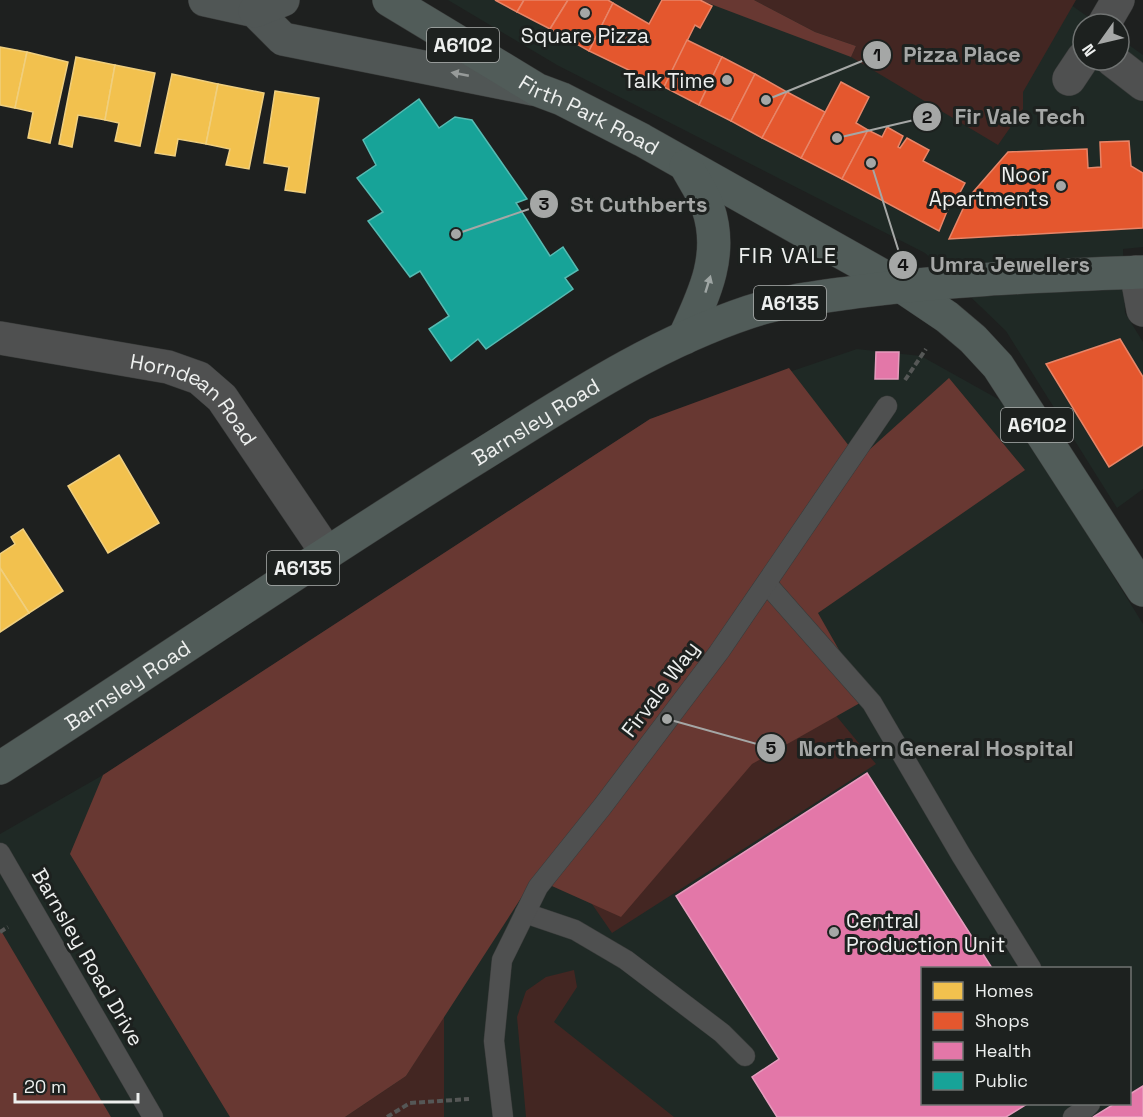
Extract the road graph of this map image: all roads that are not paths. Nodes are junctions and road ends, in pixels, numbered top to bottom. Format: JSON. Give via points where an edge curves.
{"nodes":[{"id":1,"x":205,"y":0,"type":"edge"},
{"id":2,"x":389,"y":0,"type":"edge"},
{"id":3,"x":269,"y":6,"type":"edge"},
{"id":4,"x":1128,"y":72,"type":"edge"},
{"id":5,"x":1143,"y":84,"type":"edge"},
{"id":6,"x":538,"y":90,"type":"junction"},
{"id":7,"x":686,"y":166,"type":"junction"},
{"id":8,"x":1140,"y":272,"type":"edge"},
{"id":9,"x":901,"y":286,"type":"junction"},
{"id":10,"x":1143,"y":310,"type":"edge"},
{"id":11,"x":0,"y":338,"type":"edge"},
{"id":12,"x":684,"y":338,"type":"junction"},
{"id":13,"x":887,"y":406,"type":"road end"},
{"id":14,"x":327,"y":553,"type":"junction"},
{"id":15,"x":767,"y":584,"type":"junction"},
{"id":16,"x":1143,"y":590,"type":"edge"},
{"id":17,"x":0,"y":768,"type":"edge"},
{"id":18,"x":0,"y":853,"type":"edge"},
{"id":19,"x":525,"y":913,"type":"junction"},
{"id":20,"x":1031,"y":967,"type":"edge"},
{"id":21,"x":745,"y":1056,"type":"dead end"},
{"id":22,"x":1089,"y":1105,"type":"edge"},
{"id":23,"x":153,"y":1117,"type":"edge"},
{"id":24,"x":503,"y":1117,"type":"edge"},
{"id":25,"x":1073,"y":1117,"type":"edge"}],
"edges":[{"from":1,"to":3,"type":"main road","name":"Firth Park Road"},
{"from":2,"to":6,"type":"main road","number":"A6102"},
{"from":6,"to":3,"type":"main road","name":"Firth Park Road","one_way":true,"via":[[283,39]]},
{"from":4,"to":5,"type":"street"},
{"from":6,"to":7,"type":"main road","name":"Firth Park Road","number":"A6102"},
{"from":7,"to":9,"type":"main road","name":"Firth Park Road","number":"A6102"},
{"from":12,"to":7,"type":"main road","one_way":true,"via":[[705,292],[714,250],[714,229],[707,206]]},
{"from":8,"to":9,"type":"main road","name":"Barnsley Road","number":"A6135"},
{"from":8,"to":10,"type":"street"},
{"from":9,"to":12,"type":"main road","name":"Barnsley Road","number":"A6135","via":[[766,307]]},
{"from":9,"to":16,"type":"main road","number":"A6102","via":[[947,317],[998,366]]},
{"from":11,"to":14,"type":"street","name":"Horndean Road","via":[[168,367],[200,378],[222,399]]},
{"from":12,"to":14,"type":"main road","name":"Barnsley Road","number":"A6135","via":[[611,374]]},
{"from":13,"to":15,"type":"lane","name":"Firvale Way"},
{"from":14,"to":17,"type":"main road","name":"Barnsley Road","number":"A6135"},
{"from":15,"to":19,"type":"lane","name":"Firvale Way","via":[[538,887]]},
{"from":15,"to":20,"type":"lane","via":[[872,703]]},
{"from":18,"to":23,"type":"lane","name":"Barnsley Road Drive"},
{"from":19,"to":21,"type":"lane","via":[[575,930],[626,960],[722,1033]]},
{"from":19,"to":24,"type":"lane","name":"Firvale Way","via":[[502,960],[494,1041]]},
{"from":22,"to":25,"type":"lane"}]}
